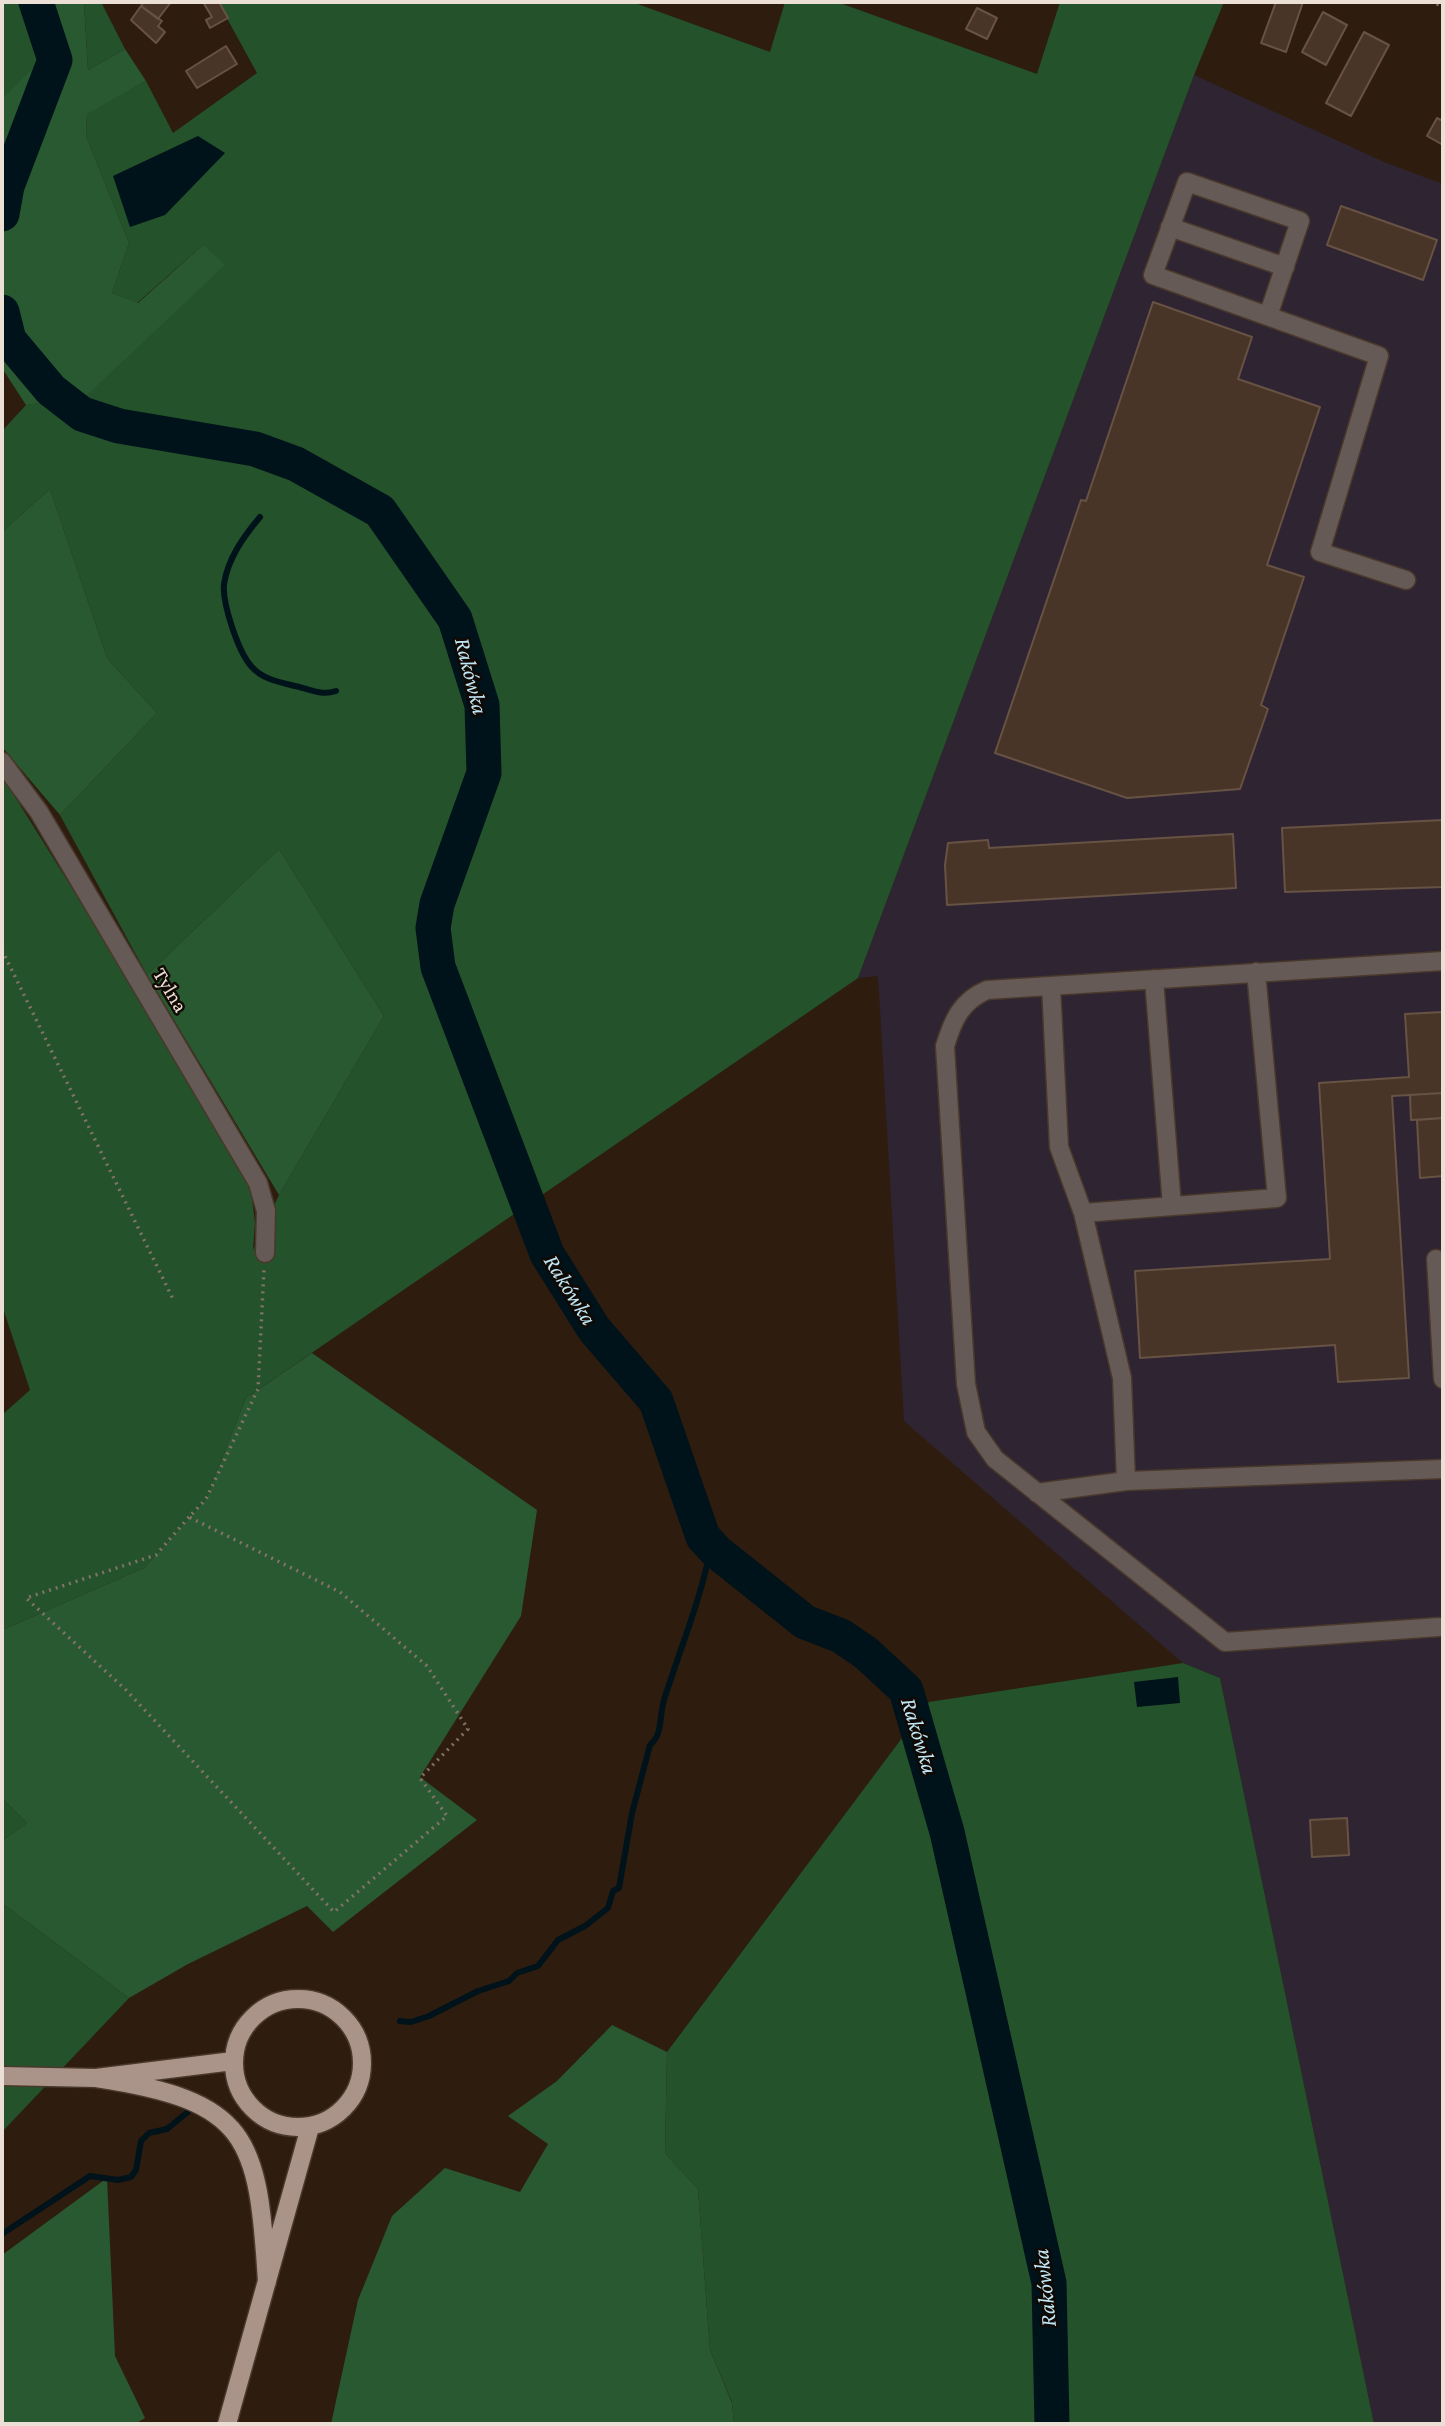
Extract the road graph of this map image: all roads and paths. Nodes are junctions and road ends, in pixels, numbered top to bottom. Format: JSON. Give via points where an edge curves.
{"nodes":[{"id":1,"x":1430,"y":2,"type":"edge"},
{"id":2,"x":1443,"y":6,"type":"edge"},
{"id":3,"x":1170,"y":227,"type":"junction"},
{"id":4,"x":1284,"y":267,"type":"junction"},
{"id":5,"x":1268,"y":316,"type":"junction"},
{"id":6,"x":1406,"y":580,"type":"dead end"},
{"id":7,"x":2,"y":762,"type":"edge"},
{"id":8,"x":2,"y":950,"type":"edge"},
{"id":9,"x":1443,"y":961,"type":"edge"},
{"id":10,"x":1256,"y":972,"type":"junction"},
{"id":11,"x":1154,"y":979,"type":"junction"},
{"id":12,"x":1051,"y":986,"type":"junction"},
{"id":13,"x":1172,"y":1206,"type":"junction"},
{"id":14,"x":1083,"y":1213,"type":"junction"},
{"id":15,"x":265,"y":1253,"type":"joint"},
{"id":16,"x":1436,"y":1259,"type":"dead end"},
{"id":17,"x":174,"y":1301,"type":"dead end"},
{"id":18,"x":1443,"y":1379,"type":"edge"},
{"id":19,"x":1443,"y":1469,"type":"edge"},
{"id":20,"x":1126,"y":1481,"type":"junction"},
{"id":21,"x":1037,"y":1493,"type":"junction"},
{"id":22,"x":189,"y":1517,"type":"junction"},
{"id":23,"x":1439,"y":1628,"type":"dead end"},
{"id":24,"x":233,"y":2061,"type":"junction"},
{"id":25,"x":2,"y":2077,"type":"edge"},
{"id":26,"x":96,"y":2078,"type":"junction"},
{"id":27,"x":310,"y":2127,"type":"junction"},
{"id":28,"x":267,"y":2282,"type":"junction"},
{"id":29,"x":228,"y":2424,"type":"edge"}],
"edges":[{"from":1,"to":2,"type":"path"},
{"from":3,"to":4,"type":"street"},
{"from":3,"to":4,"type":"street","via":[[1187,182],[1300,221]]},
{"from":3,"to":5,"type":"street","via":[[1153,275]]},
{"from":4,"to":5,"type":"street"},
{"from":5,"to":6,"type":"street","via":[[1379,356],[1320,552]]},
{"from":7,"to":15,"type":"street","name":"Tylna","via":[[39,812],[258,1183],[265,1211]]},
{"from":8,"to":17,"type":"path"},
{"from":9,"to":10,"type":"street"},
{"from":10,"to":11,"type":"street"},
{"from":10,"to":13,"type":"street","via":[[1277,1198]]},
{"from":11,"to":12,"type":"street"},
{"from":11,"to":13,"type":"street"},
{"from":12,"to":14,"type":"street","via":[[1059,1147]]},
{"from":12,"to":21,"type":"street","via":[[987,990],[971,997],[954,1019],[945,1046],[968,1396],[976,1432],[995,1459]]},
{"from":13,"to":14,"type":"street"},
{"from":14,"to":20,"type":"street","via":[[1122,1378]]},
{"from":15,"to":22,"type":"path","via":[[258,1389],[206,1499]]},
{"from":16,"to":18,"type":"street"},
{"from":19,"to":20,"type":"street"},
{"from":20,"to":21,"type":"street"},
{"from":21,"to":23,"type":"street","via":[[1225,1642]]},
{"from":22,"to":22,"type":"path","via":[[340,1592],[427,1667],[468,1729],[420,1778],[447,1816],[334,1912],[126,1689],[26,1598],[156,1555]]},
{"from":24,"to":26,"type":"main road"},
{"from":24,"to":27,"type":"main road","via":[[239,2089],[256,2112],[281,2125]]},
{"from":24,"to":27,"type":"main road","via":[[247,2024],[270,2006],[298,1998],[335,2010],[355,2032],[362,2076],[349,2104]]},
{"from":25,"to":26,"type":"main road"},
{"from":26,"to":28,"type":"main road","via":[[182,2095],[216,2113],[241,2138],[258,2180]]},
{"from":27,"to":28,"type":"main road"},
{"from":28,"to":29,"type":"main road"}]}
